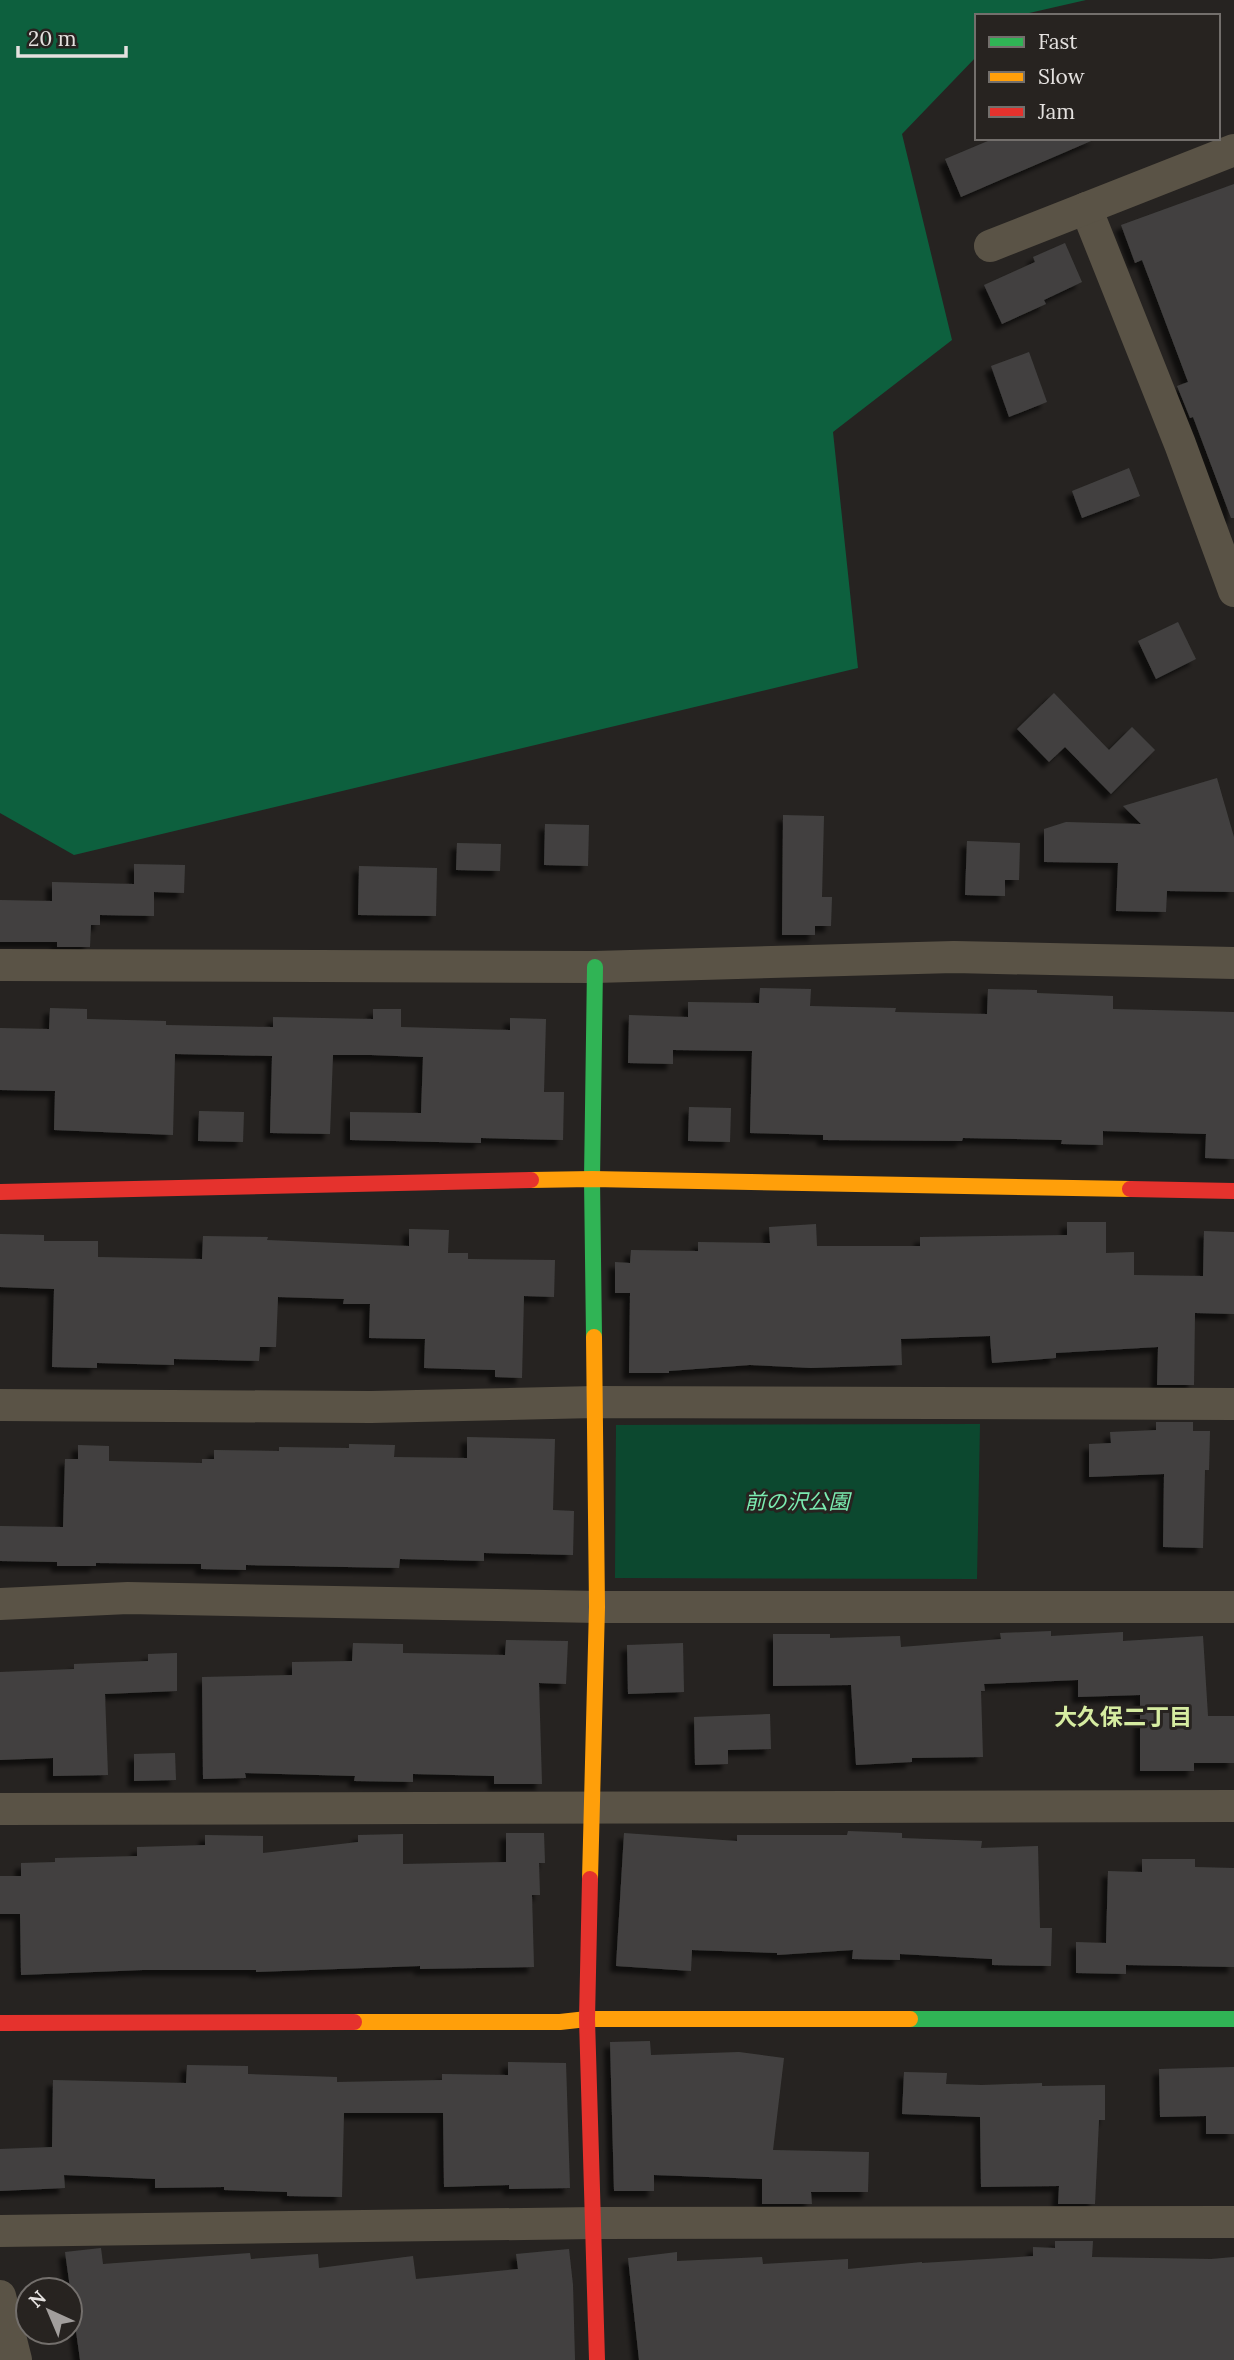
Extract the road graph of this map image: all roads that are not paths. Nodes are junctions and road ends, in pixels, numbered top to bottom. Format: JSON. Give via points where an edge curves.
{"nodes":[{"id":1,"x":1234,"y":150,"type":"edge"},
{"id":2,"x":1086,"y":208,"type":"junction"},
{"id":3,"x":990,"y":246,"type":"dead end"},
{"id":4,"x":1234,"y":591,"type":"edge"},
{"id":5,"x":1234,"y":963,"type":"edge"},
{"id":6,"x":0,"y":965,"type":"edge"},
{"id":7,"x":595,"y":967,"type":"junction"},
{"id":8,"x":592,"y":1179,"type":"junction"},
{"id":9,"x":1234,"y":1191,"type":"edge"},
{"id":10,"x":0,"y":1192,"type":"edge"},
{"id":11,"x":595,"y":1402,"type":"junction"},
{"id":12,"x":1234,"y":1404,"type":"edge"},
{"id":13,"x":0,"y":1405,"type":"edge"},
{"id":14,"x":0,"y":1604,"type":"edge"},
{"id":15,"x":597,"y":1607,"type":"junction"},
{"id":16,"x":1234,"y":1607,"type":"edge"},
{"id":17,"x":1234,"y":1806,"type":"edge"},
{"id":18,"x":593,"y":1808,"type":"junction"},
{"id":19,"x":0,"y":1809,"type":"edge"},
{"id":20,"x":587,"y":2019,"type":"junction"},
{"id":21,"x":1234,"y":2019,"type":"edge"},
{"id":22,"x":0,"y":2024,"type":"edge"},
{"id":23,"x":1234,"y":2222,"type":"edge"},
{"id":24,"x":593,"y":2223,"type":"junction"},
{"id":25,"x":0,"y":2231,"type":"edge"},
{"id":26,"x":0,"y":2296,"type":"edge"},
{"id":27,"x":16,"y":2360,"type":"edge"},
{"id":28,"x":597,"y":2360,"type":"edge"}],
"edges":[{"from":1,"to":2,"type":"street"},
{"from":2,"to":3,"type":"street"},
{"from":2,"to":4,"type":"street"},
{"from":5,"to":7,"type":"street","via":[[954,957]]},
{"from":6,"to":7,"type":"street"},
{"from":7,"to":8,"type":"street"},
{"from":8,"to":9,"type":"street"},
{"from":8,"to":10,"type":"street"},
{"from":8,"to":11,"type":"street"},
{"from":11,"to":12,"type":"street"},
{"from":11,"to":13,"type":"street","via":[[371,1407]]},
{"from":11,"to":15,"type":"street"},
{"from":14,"to":15,"type":"street","via":[[128,1598]]},
{"from":15,"to":16,"type":"street"},
{"from":15,"to":18,"type":"street"},
{"from":17,"to":18,"type":"street"},
{"from":18,"to":19,"type":"street"},
{"from":18,"to":20,"type":"street"},
{"from":20,"to":21,"type":"street"},
{"from":20,"to":22,"type":"street"},
{"from":20,"to":24,"type":"street"},
{"from":23,"to":24,"type":"street"},
{"from":24,"to":25,"type":"street"},
{"from":24,"to":28,"type":"street"},
{"from":26,"to":27,"type":"street"}]}
